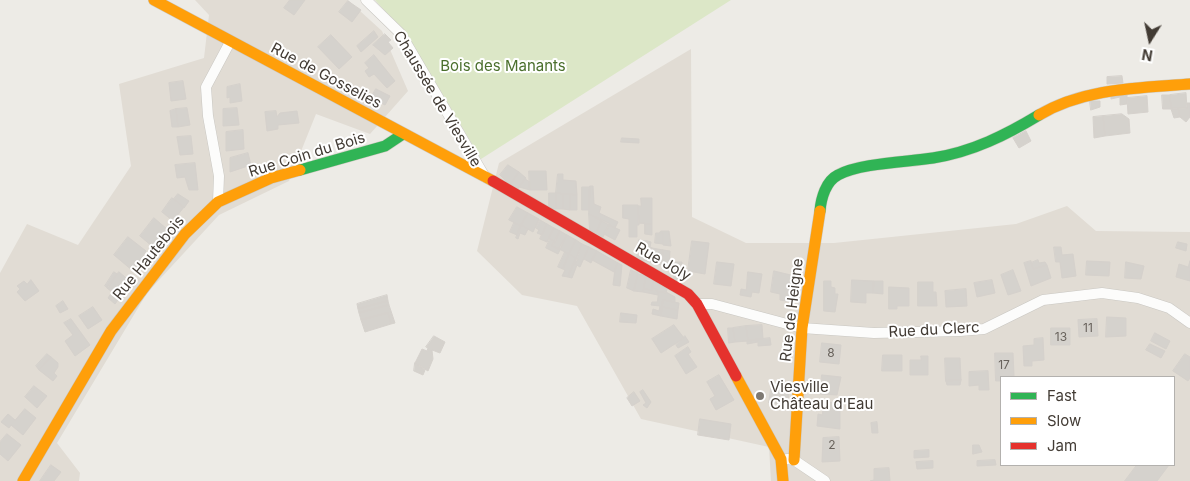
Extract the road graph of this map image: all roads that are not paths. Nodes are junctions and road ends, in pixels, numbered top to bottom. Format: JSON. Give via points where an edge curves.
{"nodes":[{"id":1,"x":154,"y":0,"type":"edge"},
{"id":2,"x":366,"y":0,"type":"edge"},
{"id":3,"x":230,"y":42,"type":"junction"},
{"id":4,"x":1190,"y":84,"type":"edge"},
{"id":5,"x":403,"y":134,"type":"junction"},
{"id":6,"x":485,"y":177,"type":"junction"},
{"id":7,"x":218,"y":202,"type":"junction"},
{"id":8,"x":697,"y":304,"type":"junction"},
{"id":9,"x":1190,"y":323,"type":"edge"},
{"id":10,"x":802,"y":328,"type":"junction"},
{"id":11,"x":781,"y":459,"type":"junction"},
{"id":12,"x":794,"y":460,"type":"junction"},
{"id":13,"x":23,"y":481,"type":"edge"},
{"id":14,"x":783,"y":481,"type":"edge"},
{"id":15,"x":825,"y":481,"type":"edge"}],
"edges":[{"from":1,"to":3,"type":"street","name":"Rue de Gosselies"},
{"from":2,"to":6,"type":"street","name":"Chaussée de Viesville","via":[[401,34]]},
{"from":3,"to":5,"type":"street","name":"Rue de Gosselies"},
{"from":3,"to":7,"type":"street","via":[[206,87],[219,176]]},
{"from":4,"to":10,"type":"street","name":"Rue de Heigne","via":[[1114,90],[1088,96],[1050,108],[1001,138],[974,148],[837,175],[822,194]]},
{"from":5,"to":6,"type":"street","name":"Rue de Gosselies"},
{"from":5,"to":7,"type":"street","name":"Rue Coin du Bois","via":[[385,146],[271,178]]},
{"from":6,"to":8,"type":"street","name":"Rue Joly","via":[[688,294]]},
{"from":7,"to":13,"type":"street","name":"Rue Hautebois","via":[[185,234],[111,331]]},
{"from":8,"to":10,"type":"street","name":"Rue du Clerc","via":[[712,304]]},
{"from":8,"to":11,"type":"street","name":"Rue Joly"},
{"from":9,"to":10,"type":"street","name":"Rue du Clerc","via":[[1169,308],[1138,298],[1102,293],[1043,300],[984,329],[874,333]]},
{"from":10,"to":12,"type":"street","name":"Rue de Heigne"},
{"from":11,"to":12,"type":"street"},
{"from":11,"to":14,"type":"street"},
{"from":12,"to":15,"type":"street"}]}
